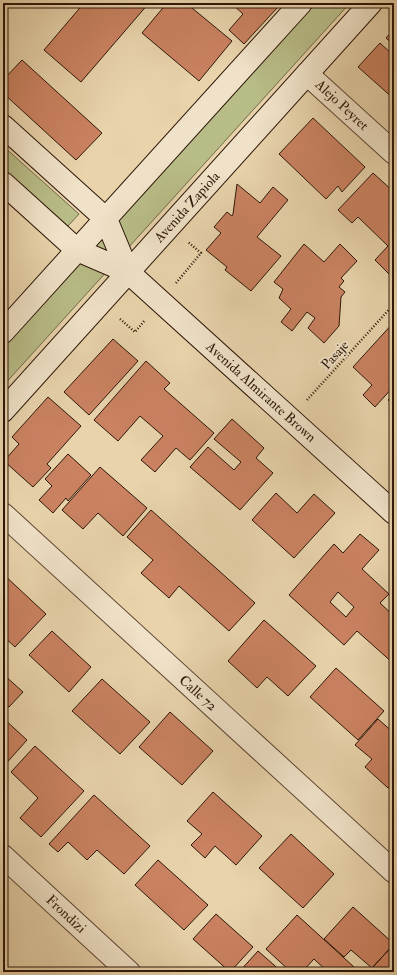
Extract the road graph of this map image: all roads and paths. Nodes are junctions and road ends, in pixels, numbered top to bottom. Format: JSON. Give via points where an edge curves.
{"nodes":[{"id":1,"x":300,"y":3,"type":"edge"},
{"id":2,"x":371,"y":3,"type":"edge"},
{"id":3,"x":307,"y":74,"type":"junction"},
{"id":4,"x":3,"y":126,"type":"edge"},
{"id":5,"x":394,"y":153,"type":"edge"},
{"id":6,"x":3,"y":183,"type":"edge"},
{"id":7,"x":106,"y":219,"type":"junction"},
{"id":8,"x":77,"y":250,"type":"junction"},
{"id":9,"x":128,"y":272,"type":"junction"},
{"id":10,"x":394,"y":304,"type":"edge"},
{"id":11,"x":3,"y":332,"type":"edge"},
{"id":12,"x":3,"y":411,"type":"edge"},
{"id":13,"x":290,"y":419,"type":"junction"},
{"id":14,"x":394,"y":513,"type":"edge"},
{"id":15,"x":3,"y":514,"type":"edge"},
{"id":16,"x":3,"y":856,"type":"edge"},
{"id":17,"x":394,"y":872,"type":"edge"},
{"id":18,"x":129,"y":972,"type":"edge"}],
"edges":[{"from":1,"to":7,"type":"main road"},
{"from":2,"to":3,"type":"main road","name":"Avenida Zapiola"},
{"from":3,"to":5,"type":"main road","name":"Alejo Peyret"},
{"from":3,"to":9,"type":"main road","name":"Avenida Zapiola"},
{"from":4,"to":7,"type":"main road","name":"Avenida Almirante Brown"},
{"from":6,"to":8,"type":"main road","name":"Avenida Almirante Brown"},
{"from":7,"to":8,"type":"main road"},
{"from":7,"to":9,"type":"main road","name":"Avenida Almirante Brown"},
{"from":8,"to":9,"type":"main road","name":"Avenida Almirante Brown"},
{"from":8,"to":11,"type":"main road"},
{"from":9,"to":12,"type":"main road","name":"Avenida Zapiola"},
{"from":9,"to":13,"type":"main road","name":"Avenida Almirante Brown"},
{"from":10,"to":13,"type":"path","name":"Pasaje"},
{"from":13,"to":14,"type":"main road","name":"Avenida Almirante Brown"},
{"from":15,"to":17,"type":"main road","name":"Calle 72"},
{"from":16,"to":18,"type":"main road","name":"Frondizi"}]}
